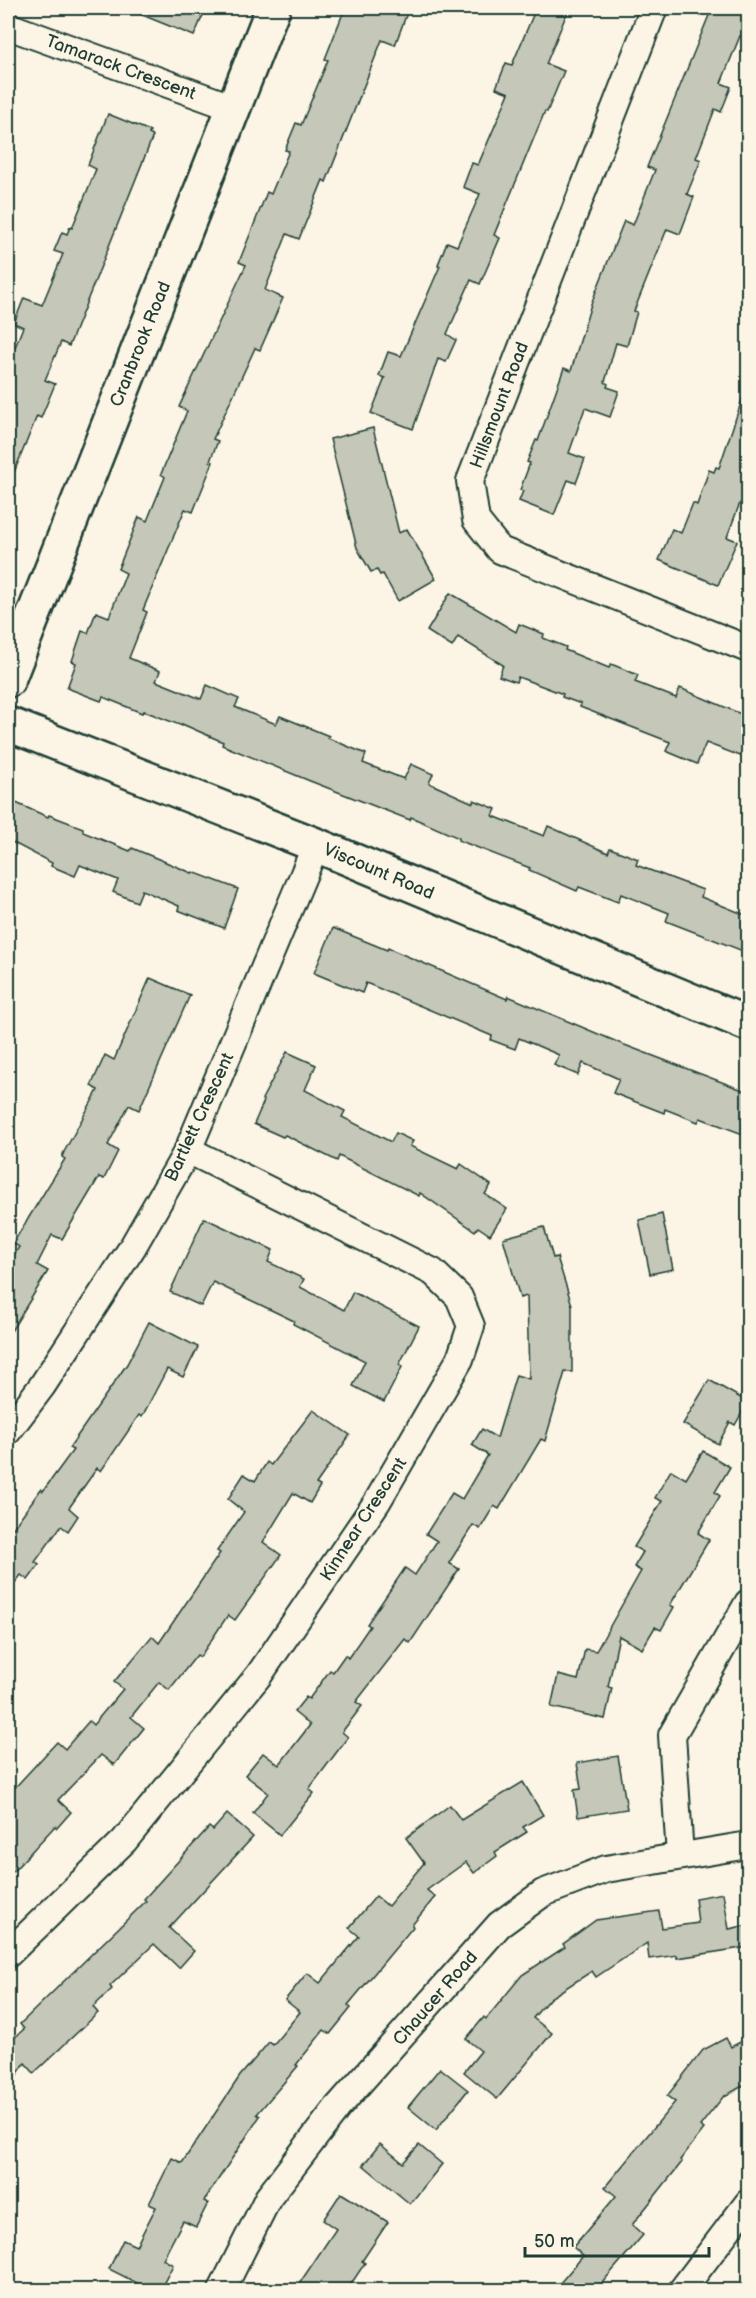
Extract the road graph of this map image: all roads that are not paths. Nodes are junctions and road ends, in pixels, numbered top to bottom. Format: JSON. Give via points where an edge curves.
{"nodes":[{"id":1,"x":273,"y":8,"type":"edge"},
{"id":2,"x":654,"y":8,"type":"edge"},
{"id":3,"x":8,"y":26,"type":"edge"},
{"id":4,"x":234,"y":108,"type":"junction"},
{"id":5,"x":748,"y":649,"type":"edge"},
{"id":6,"x":8,"y":680,"type":"edge"},
{"id":7,"x":8,"y":724,"type":"edge"},
{"id":8,"x":316,"y":845,"type":"junction"},
{"id":9,"x":748,"y":1024,"type":"edge"},
{"id":10,"x":188,"y":1150,"type":"junction"},
{"id":11,"x":8,"y":1431,"type":"edge"},
{"id":12,"x":748,"y":1603,"type":"edge"},
{"id":13,"x":748,"y":1845,"type":"edge"},
{"id":14,"x":680,"y":1856,"type":"junction"},
{"id":15,"x":8,"y":1954,"type":"edge"},
{"id":16,"x":748,"y":2203,"type":"edge"},
{"id":17,"x":222,"y":2290,"type":"edge"},
{"id":18,"x":682,"y":2290,"type":"edge"}],
"edges":[{"from":1,"to":4,"type":"street","name":"Cranbrook Road"},
{"from":2,"to":5,"type":"street","name":"Hillsmount Road","via":[[470,481],[476,520],[500,550]]},
{"from":3,"to":4,"type":"street","name":"Tamarack Crescent"},
{"from":4,"to":6,"type":"street","name":"Cranbrook Road"},
{"from":7,"to":8,"type":"street","name":"Viscount Road"},
{"from":8,"to":9,"type":"street","name":"Viscount Road"},
{"from":8,"to":10,"type":"street","name":"Bartlett Crescent"},
{"from":10,"to":11,"type":"street","name":"Bartlett Crescent","via":[[132,1248]]},
{"from":10,"to":15,"type":"street","name":"Kinnear Crescent","via":[[433,1272],[459,1297],[471,1326],[460,1359],[377,1502],[259,1675],[124,1841]]},
{"from":12,"to":14,"type":"street","via":[[672,1736]]},
{"from":13,"to":14,"type":"street","name":"Chaucer Road"},
{"from":14,"to":17,"type":"street","name":"Chaucer Road","via":[[595,1873],[543,1893],[499,1925],[337,2108],[268,2198]]},
{"from":16,"to":18,"type":"street"}]}
